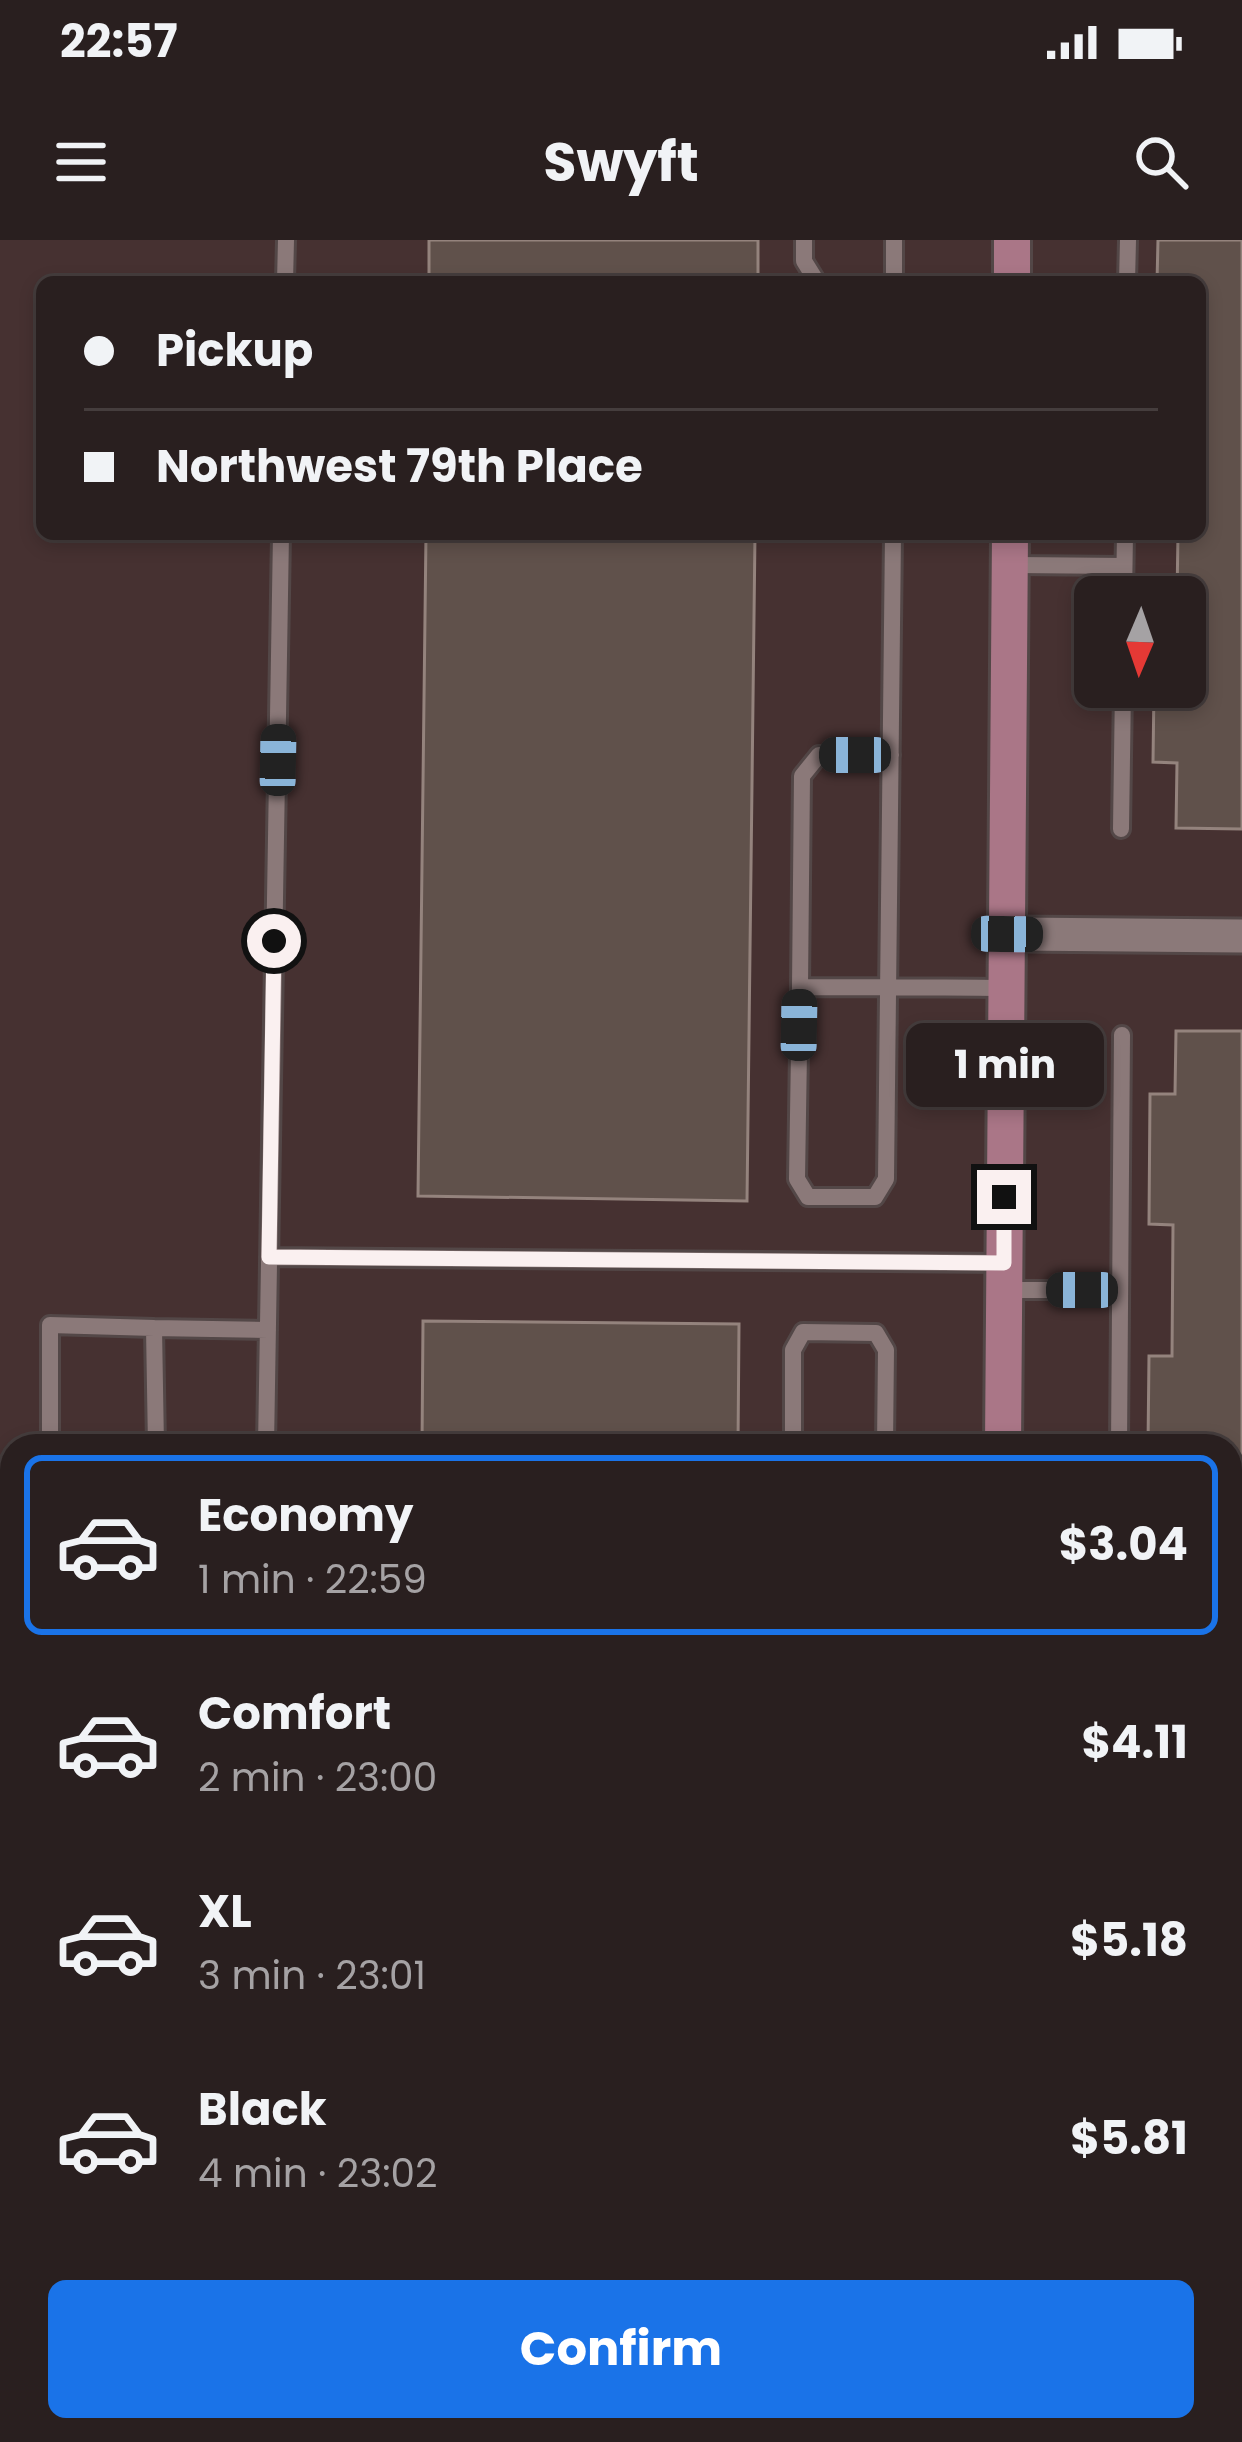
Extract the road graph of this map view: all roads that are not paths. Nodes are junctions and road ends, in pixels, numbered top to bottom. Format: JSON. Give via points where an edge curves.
{"nodes":[{"id":1,"x":286,"y":240,"type":"edge"},
{"id":2,"x":804,"y":240,"type":"edge"},
{"id":3,"x":894,"y":240,"type":"edge"},
{"id":4,"x":1012,"y":240,"type":"edge"},
{"id":5,"x":1128,"y":240,"type":"edge"},
{"id":6,"x":285,"y":276,"type":"edge"},
{"id":7,"x":813,"y":276,"type":"edge"},
{"id":8,"x":894,"y":276,"type":"edge"},
{"id":9,"x":1012,"y":276,"type":"edge"},
{"id":10,"x":1127,"y":276,"type":"edge"},
{"id":11,"x":281,"y":540,"type":"edge"},
{"id":12,"x":892,"y":540,"type":"edge"},
{"id":13,"x":1125,"y":540,"type":"edge"},
{"id":14,"x":1010,"y":549,"type":"edge"},
{"id":15,"x":1124,"y":566,"type":"junction"},
{"id":16,"x":1124,"y":576,"type":"edge"},
{"id":17,"x":1123,"y":708,"type":"edge"},
{"id":18,"x":891,"y":755,"type":"junction"},
{"id":19,"x":1121,"y":829,"type":"dead end"},
{"id":20,"x":1007,"y":934,"type":"junction"},
{"id":21,"x":1242,"y":936,"type":"edge"},
{"id":22,"x":800,"y":987,"type":"junction"},
{"id":23,"x":890,"y":988,"type":"junction"},
{"id":24,"x":1006,"y":988,"type":"junction"},
{"id":25,"x":1121,"y":1035,"type":"dead end"},
{"id":26,"x":269,"y":1257,"type":"junction"},
{"id":27,"x":1004,"y":1276,"type":"junction"},
{"id":28,"x":1120,"y":1290,"type":"junction"},
{"id":29,"x":154,"y":1328,"type":"junction"},
{"id":30,"x":268,"y":1330,"type":"junction"},
{"id":31,"x":50,"y":1434,"type":"edge"},
{"id":32,"x":156,"y":1434,"type":"edge"},
{"id":33,"x":266,"y":1434,"type":"edge"},
{"id":34,"x":793,"y":1434,"type":"edge"},
{"id":35,"x":886,"y":1434,"type":"edge"},
{"id":36,"x":1003,"y":1434,"type":"edge"},
{"id":37,"x":1119,"y":1434,"type":"edge"}],
"edges":[{"from":1,"to":6,"type":"lane"},
{"from":2,"to":7,"type":"lane"},
{"from":3,"to":8,"type":"lane"},
{"from":4,"to":9,"type":"main road"},
{"from":5,"to":10,"type":"lane"},
{"from":11,"to":26,"type":"lane"},
{"from":12,"to":18,"type":"lane"},
{"from":13,"to":15,"type":"lane"},
{"from":14,"to":15,"type":"lane"},
{"from":14,"to":20,"type":"main road"},
{"from":15,"to":16,"type":"lane"},
{"from":17,"to":19,"type":"lane"},
{"from":18,"to":22,"type":"lane","via":[[819,755],[802,776]]},
{"from":18,"to":23,"type":"lane"},
{"from":20,"to":21,"type":"street"},
{"from":20,"to":24,"type":"main road"},
{"from":22,"to":23,"type":"lane"},
{"from":22,"to":23,"type":"lane","via":[[797,1179],[808,1197],[875,1197],[886,1178]]},
{"from":23,"to":24,"type":"lane"},
{"from":24,"to":27,"type":"main road"},
{"from":25,"to":28,"type":"lane"},
{"from":26,"to":27,"type":"lane"},
{"from":26,"to":30,"type":"lane"},
{"from":27,"to":28,"type":"lane"},
{"from":27,"to":36,"type":"main road"},
{"from":28,"to":37,"type":"lane"},
{"from":29,"to":30,"type":"lane"},
{"from":29,"to":31,"type":"lane","via":[[50,1325]]},
{"from":29,"to":32,"type":"lane"},
{"from":30,"to":33,"type":"lane"},
{"from":34,"to":35,"type":"lane","via":[[793,1350],[803,1332],[839,1332],[876,1333],[886,1349]]}]}
